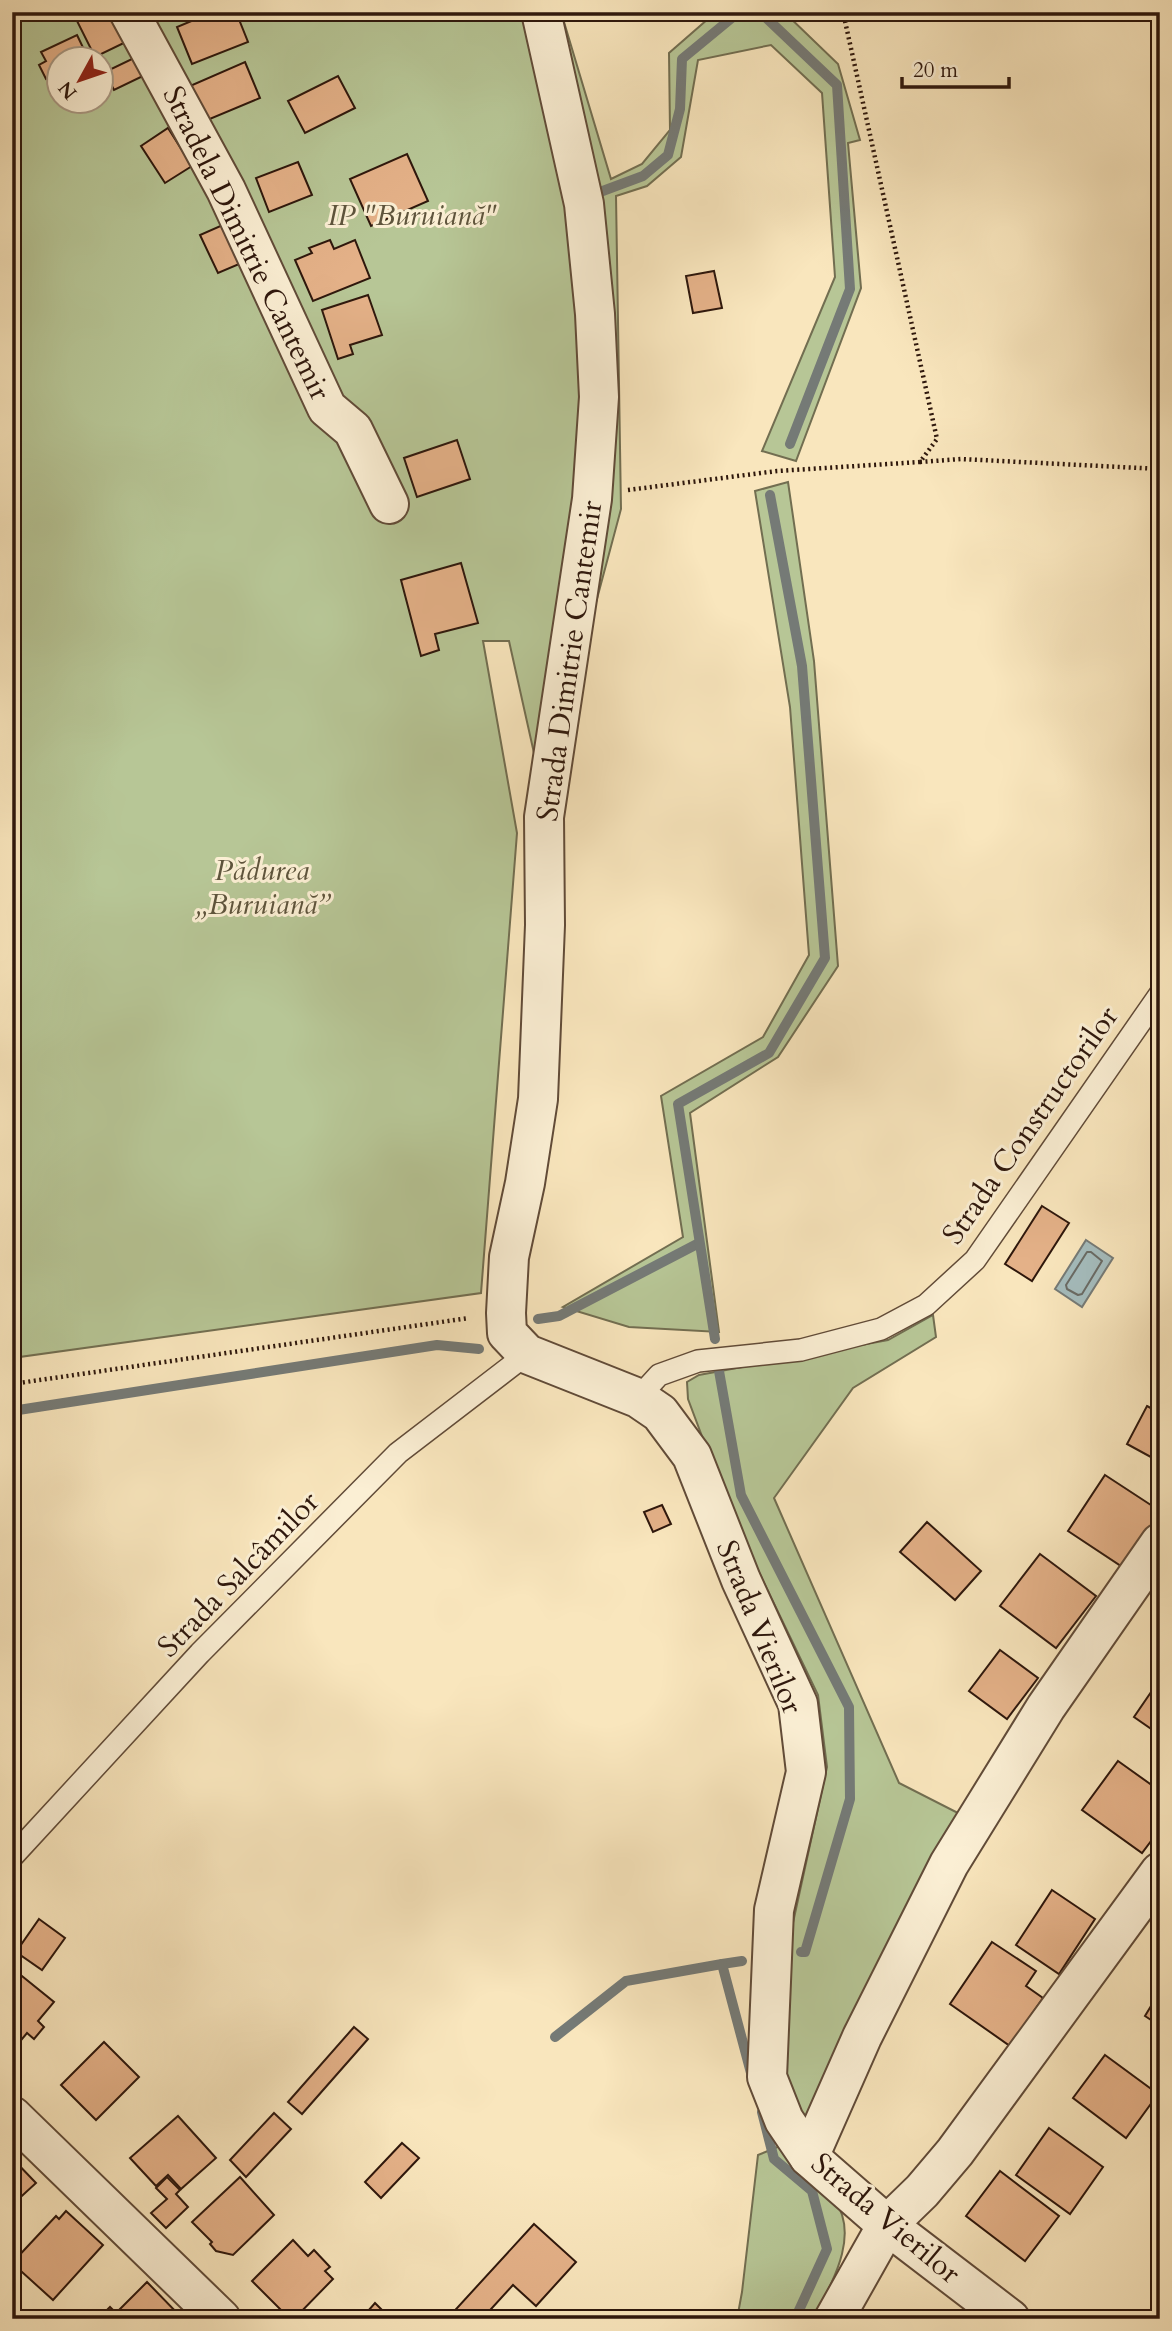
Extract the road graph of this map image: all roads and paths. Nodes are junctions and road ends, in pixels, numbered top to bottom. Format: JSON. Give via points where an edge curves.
{"nodes":[{"id":1,"x":129,"y":12,"type":"edge"},
{"id":2,"x":541,"y":12,"type":"edge"},
{"id":3,"x":843,"y":12,"type":"edge"},
{"id":4,"x":920,"y":462,"type":"junction"},
{"id":5,"x":1160,"y":469,"type":"edge"},
{"id":6,"x":592,"y":499,"type":"junction"},
{"id":7,"x":390,"y":504,"type":"dead end"},
{"id":8,"x":1160,"y":994,"type":"edge"},
{"id":9,"x":506,"y":1313,"type":"junction"},
{"id":10,"x":527,"y":1354,"type":"junction"},
{"id":11,"x":12,"y":1384,"type":"edge"},
{"id":12,"x":638,"y":1398,"type":"junction"},
{"id":13,"x":1160,"y":1543,"type":"edge"},
{"id":14,"x":12,"y":1857,"type":"edge"},
{"id":15,"x":1160,"y":1872,"type":"edge"},
{"id":16,"x":12,"y":2116,"type":"edge"},
{"id":17,"x":809,"y":2157,"type":"junction"},
{"id":18,"x":887,"y":2225,"type":"junction"},
{"id":19,"x":221,"y":2319,"type":"edge"},
{"id":20,"x":834,"y":2319,"type":"edge"},
{"id":21,"x":1010,"y":2319,"type":"edge"}],
"edges":[{"from":1,"to":7,"type":"street","name":"Stradela Dimitrie Cantemir","via":[[226,190],[327,408],[353,430]]},
{"from":2,"to":6,"type":"street","name":"Strada Dimitrie Cantemir","via":[[584,204],[599,397]]},
{"from":3,"to":4,"type":"path","via":[[937,439]]},
{"from":4,"to":5,"type":"path","via":[[961,459]]},
{"from":4,"to":6,"type":"path","via":[[777,471]]},
{"from":6,"to":9,"type":"street","name":"Strada Dimitrie Cantemir","via":[[544,817],[538,1099],[509,1257]]},
{"from":8,"to":12,"type":"lane","name":"Strada Constructorilor","via":[[975,1260],[926,1305],[881,1329],[801,1350],[698,1362],[659,1375]]},
{"from":9,"to":10,"type":"street","via":[[507,1334]]},
{"from":9,"to":11,"type":"path"},
{"from":10,"to":12,"type":"street","name":"Strada Vierilor"},
{"from":10,"to":14,"type":"lane","name":"Strada Salcâmilor","via":[[398,1452],[200,1653]]},
{"from":12,"to":17,"type":"street","name":"Strada Vierilor","via":[[660,1413],[692,1456],[741,1580],[798,1704],[806,1772],[774,1910],[767,2077],[784,2120]]},
{"from":13,"to":17,"type":"street","via":[[1046,1707],[949,1864],[862,2037]]},
{"from":15,"to":18,"type":"street","via":[[955,2152]]},
{"from":16,"to":19,"type":"street"},
{"from":17,"to":18,"type":"street","name":"Strada Vierilor"},
{"from":18,"to":20,"type":"street"},
{"from":18,"to":21,"type":"street","name":"Strada Vierilor"}]}
